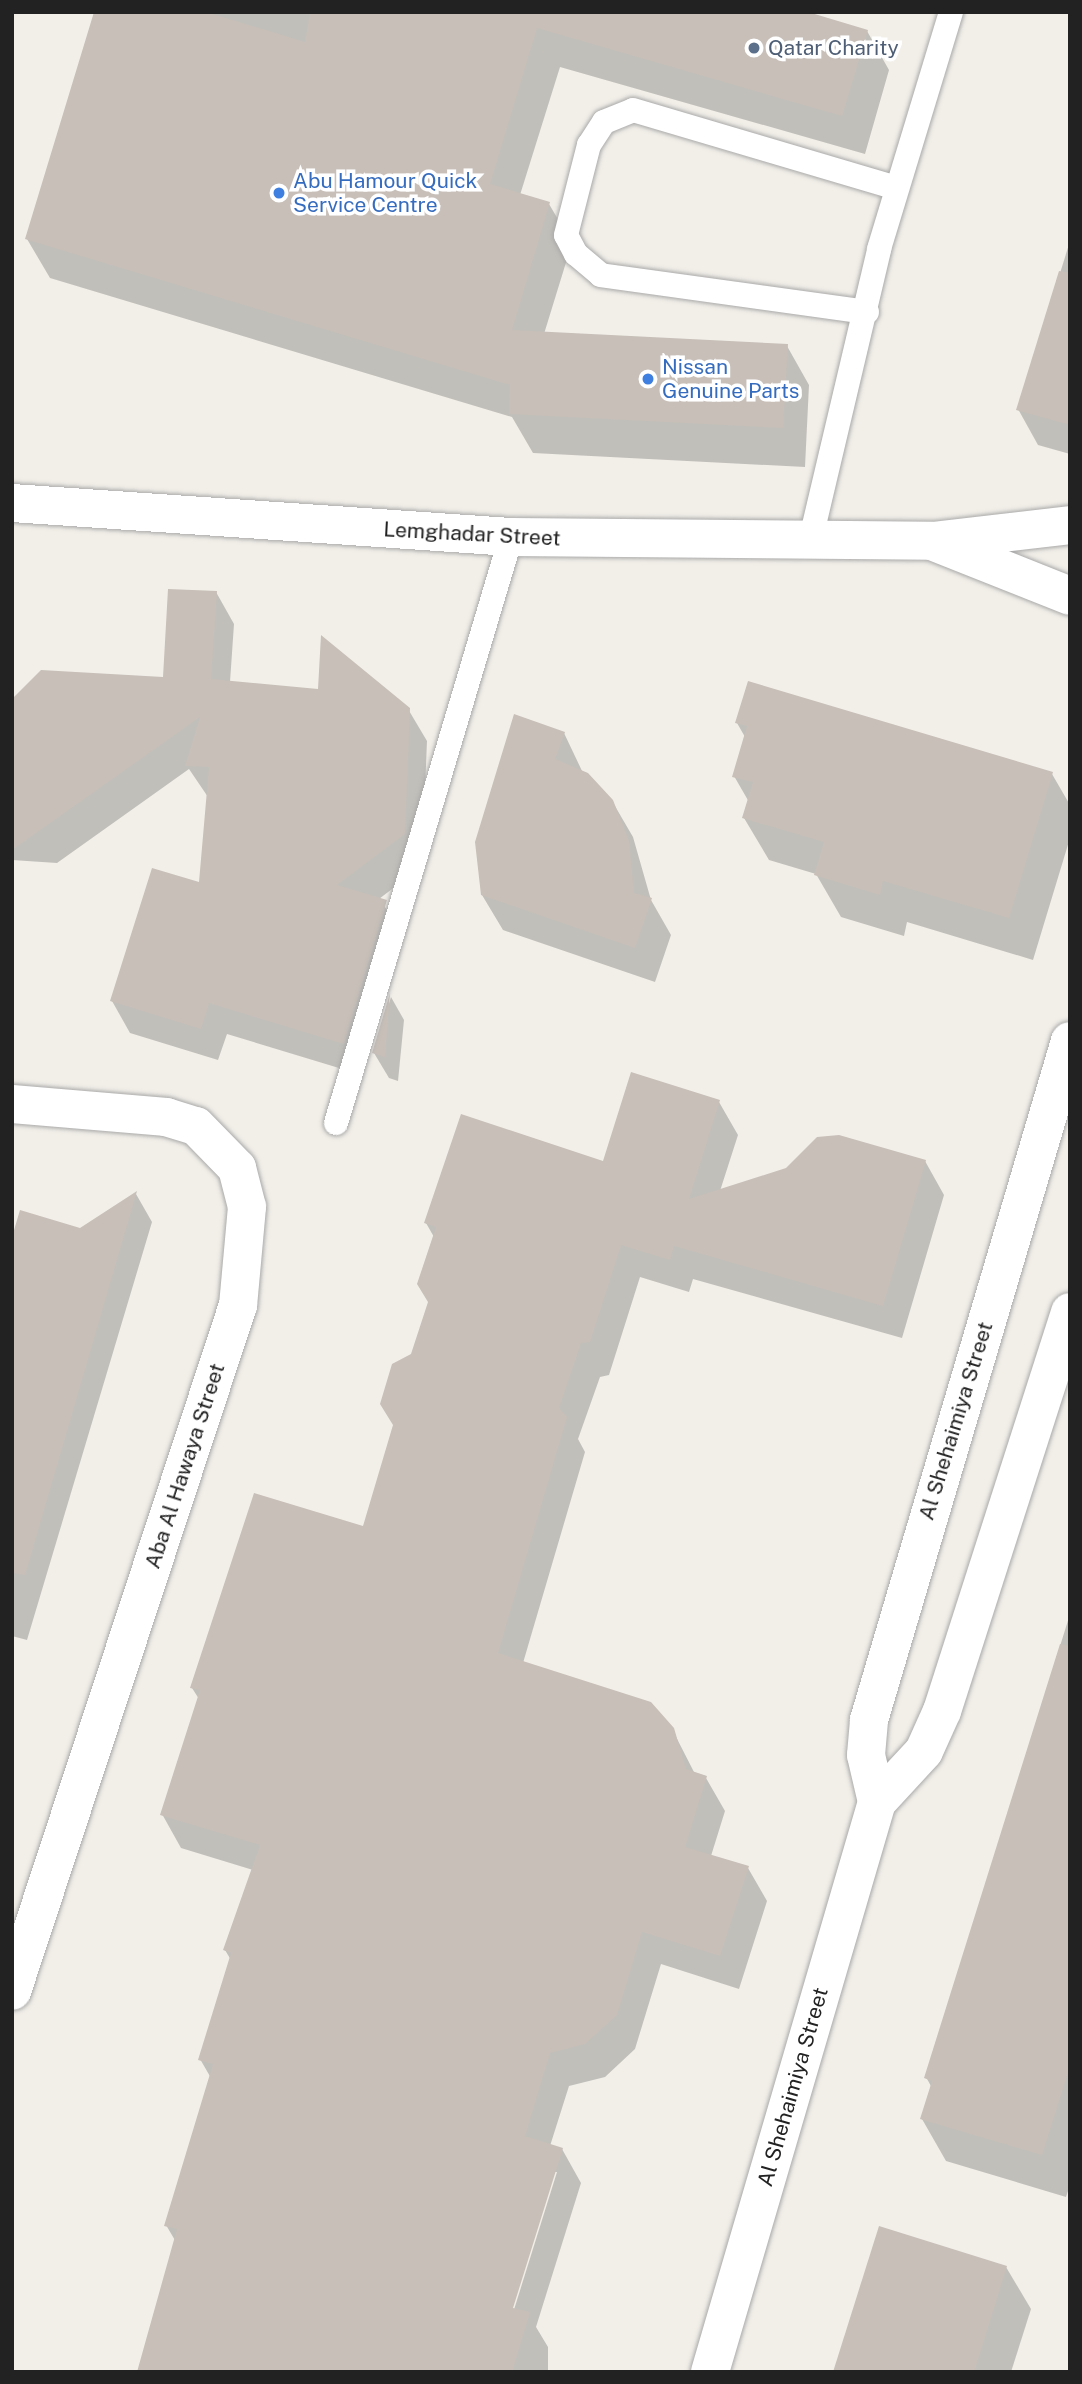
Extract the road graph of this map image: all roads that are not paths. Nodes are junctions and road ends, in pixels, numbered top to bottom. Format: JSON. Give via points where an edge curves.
{"nodes":[{"id":1,"x":951,"y":12,"type":"edge"},
{"id":2,"x":897,"y":188,"type":"junction"},
{"id":3,"x":867,"y":312,"type":"junction"},
{"id":4,"x":12,"y":503,"type":"edge"},
{"id":5,"x":1070,"y":525,"type":"edge"},
{"id":6,"x":511,"y":537,"type":"junction"},
{"id":7,"x":932,"y":541,"type":"junction"},
{"id":8,"x":810,"y":542,"type":"junction"},
{"id":9,"x":1070,"y":596,"type":"edge"},
{"id":10,"x":1070,"y":1041,"type":"edge"},
{"id":11,"x":12,"y":1104,"type":"edge"},
{"id":12,"x":336,"y":1123,"type":"dead end"},
{"id":13,"x":1070,"y":1312,"type":"edge"},
{"id":14,"x":1059,"y":1360,"type":"edge"},
{"id":15,"x":877,"y":1802,"type":"junction"},
{"id":16,"x":12,"y":1991,"type":"edge"},
{"id":17,"x":710,"y":2372,"type":"edge"}],
"edges":[{"from":1,"to":2,"type":"lane"},
{"from":2,"to":3,"type":"lane"},
{"from":2,"to":3,"type":"lane","via":[[633,110],[604,122],[589,145],[566,234],[576,254],[601,275]]},
{"from":3,"to":8,"type":"lane"},
{"from":4,"to":6,"type":"street","name":"Lemghadar Street"},
{"from":5,"to":7,"type":"street","name":"Lemghadar Street"},
{"from":6,"to":8,"type":"street","name":"Lemghadar Street"},
{"from":6,"to":12,"type":"lane"},
{"from":7,"to":8,"type":"street","name":"Lemghadar Street"},
{"from":7,"to":9,"type":"street","name":"Lemghadar Street"},
{"from":10,"to":15,"type":"street","name":"Al Shehaimiya Street","via":[[869,1720],[866,1755]]},
{"from":11,"to":16,"type":"street","name":"Aba Al Hawaya Street","via":[[166,1117],[196,1126],[237,1168],[247,1207],[238,1306]]},
{"from":13,"to":14,"type":"street","name":"Al Shehaimiya Street"},
{"from":14,"to":15,"type":"street","name":"Al Shehaimiya Street","via":[[942,1711],[924,1751]]},
{"from":15,"to":17,"type":"street","name":"Al Shehaimiya Street"}]}
